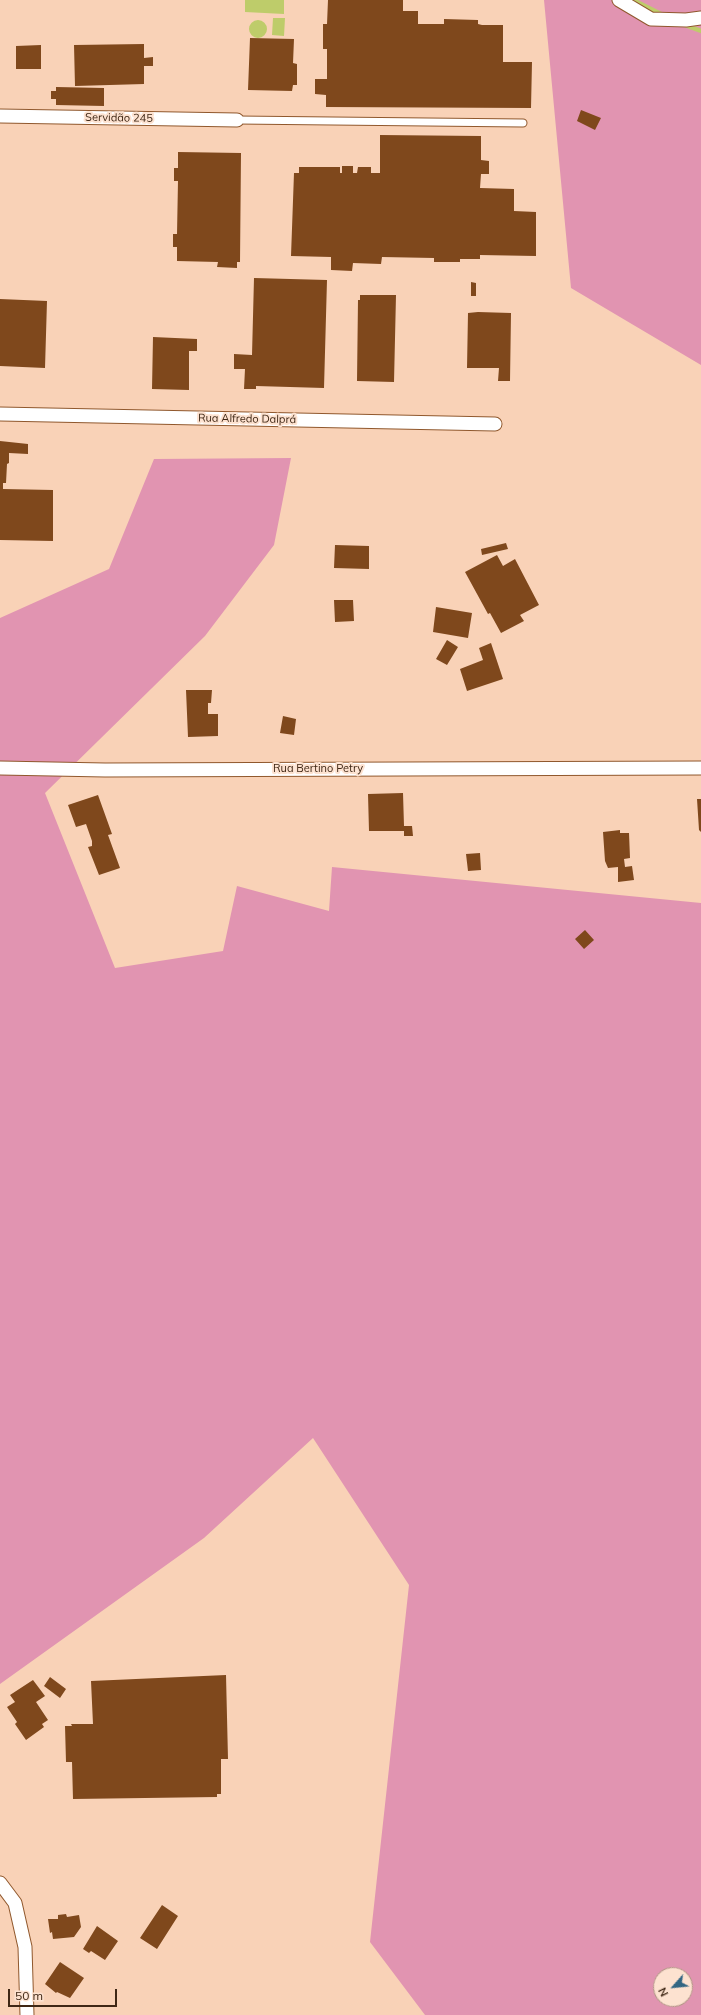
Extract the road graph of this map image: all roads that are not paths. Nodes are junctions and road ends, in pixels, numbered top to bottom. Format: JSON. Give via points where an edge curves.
{"nodes":[{"id":1,"x":619,"y":0,"type":"edge"},
{"id":2,"x":701,"y":18,"type":"edge"},
{"id":3,"x":0,"y":116,"type":"edge"},
{"id":4,"x":237,"y":120,"type":"joint"},
{"id":5,"x":523,"y":123,"type":"dead end"},
{"id":6,"x":0,"y":414,"type":"edge"},
{"id":7,"x":495,"y":424,"type":"dead end"},
{"id":8,"x":0,"y":768,"type":"edge"},
{"id":9,"x":701,"y":768,"type":"edge"},
{"id":10,"x":0,"y":1883,"type":"edge"},
{"id":11,"x":27,"y":2015,"type":"edge"}],
"edges":[{"from":1,"to":2,"type":"street","via":[[651,19]]},
{"from":3,"to":4,"type":"street","name":"Servidão 245"},
{"from":4,"to":5,"type":"lane"},
{"from":6,"to":7,"type":"street","name":"Rua Alfredo Dalprá"},
{"from":8,"to":9,"type":"street","name":"Rua Bertino Petry"},
{"from":10,"to":11,"type":"street","via":[[15,1904],[25,1947]]}]}
